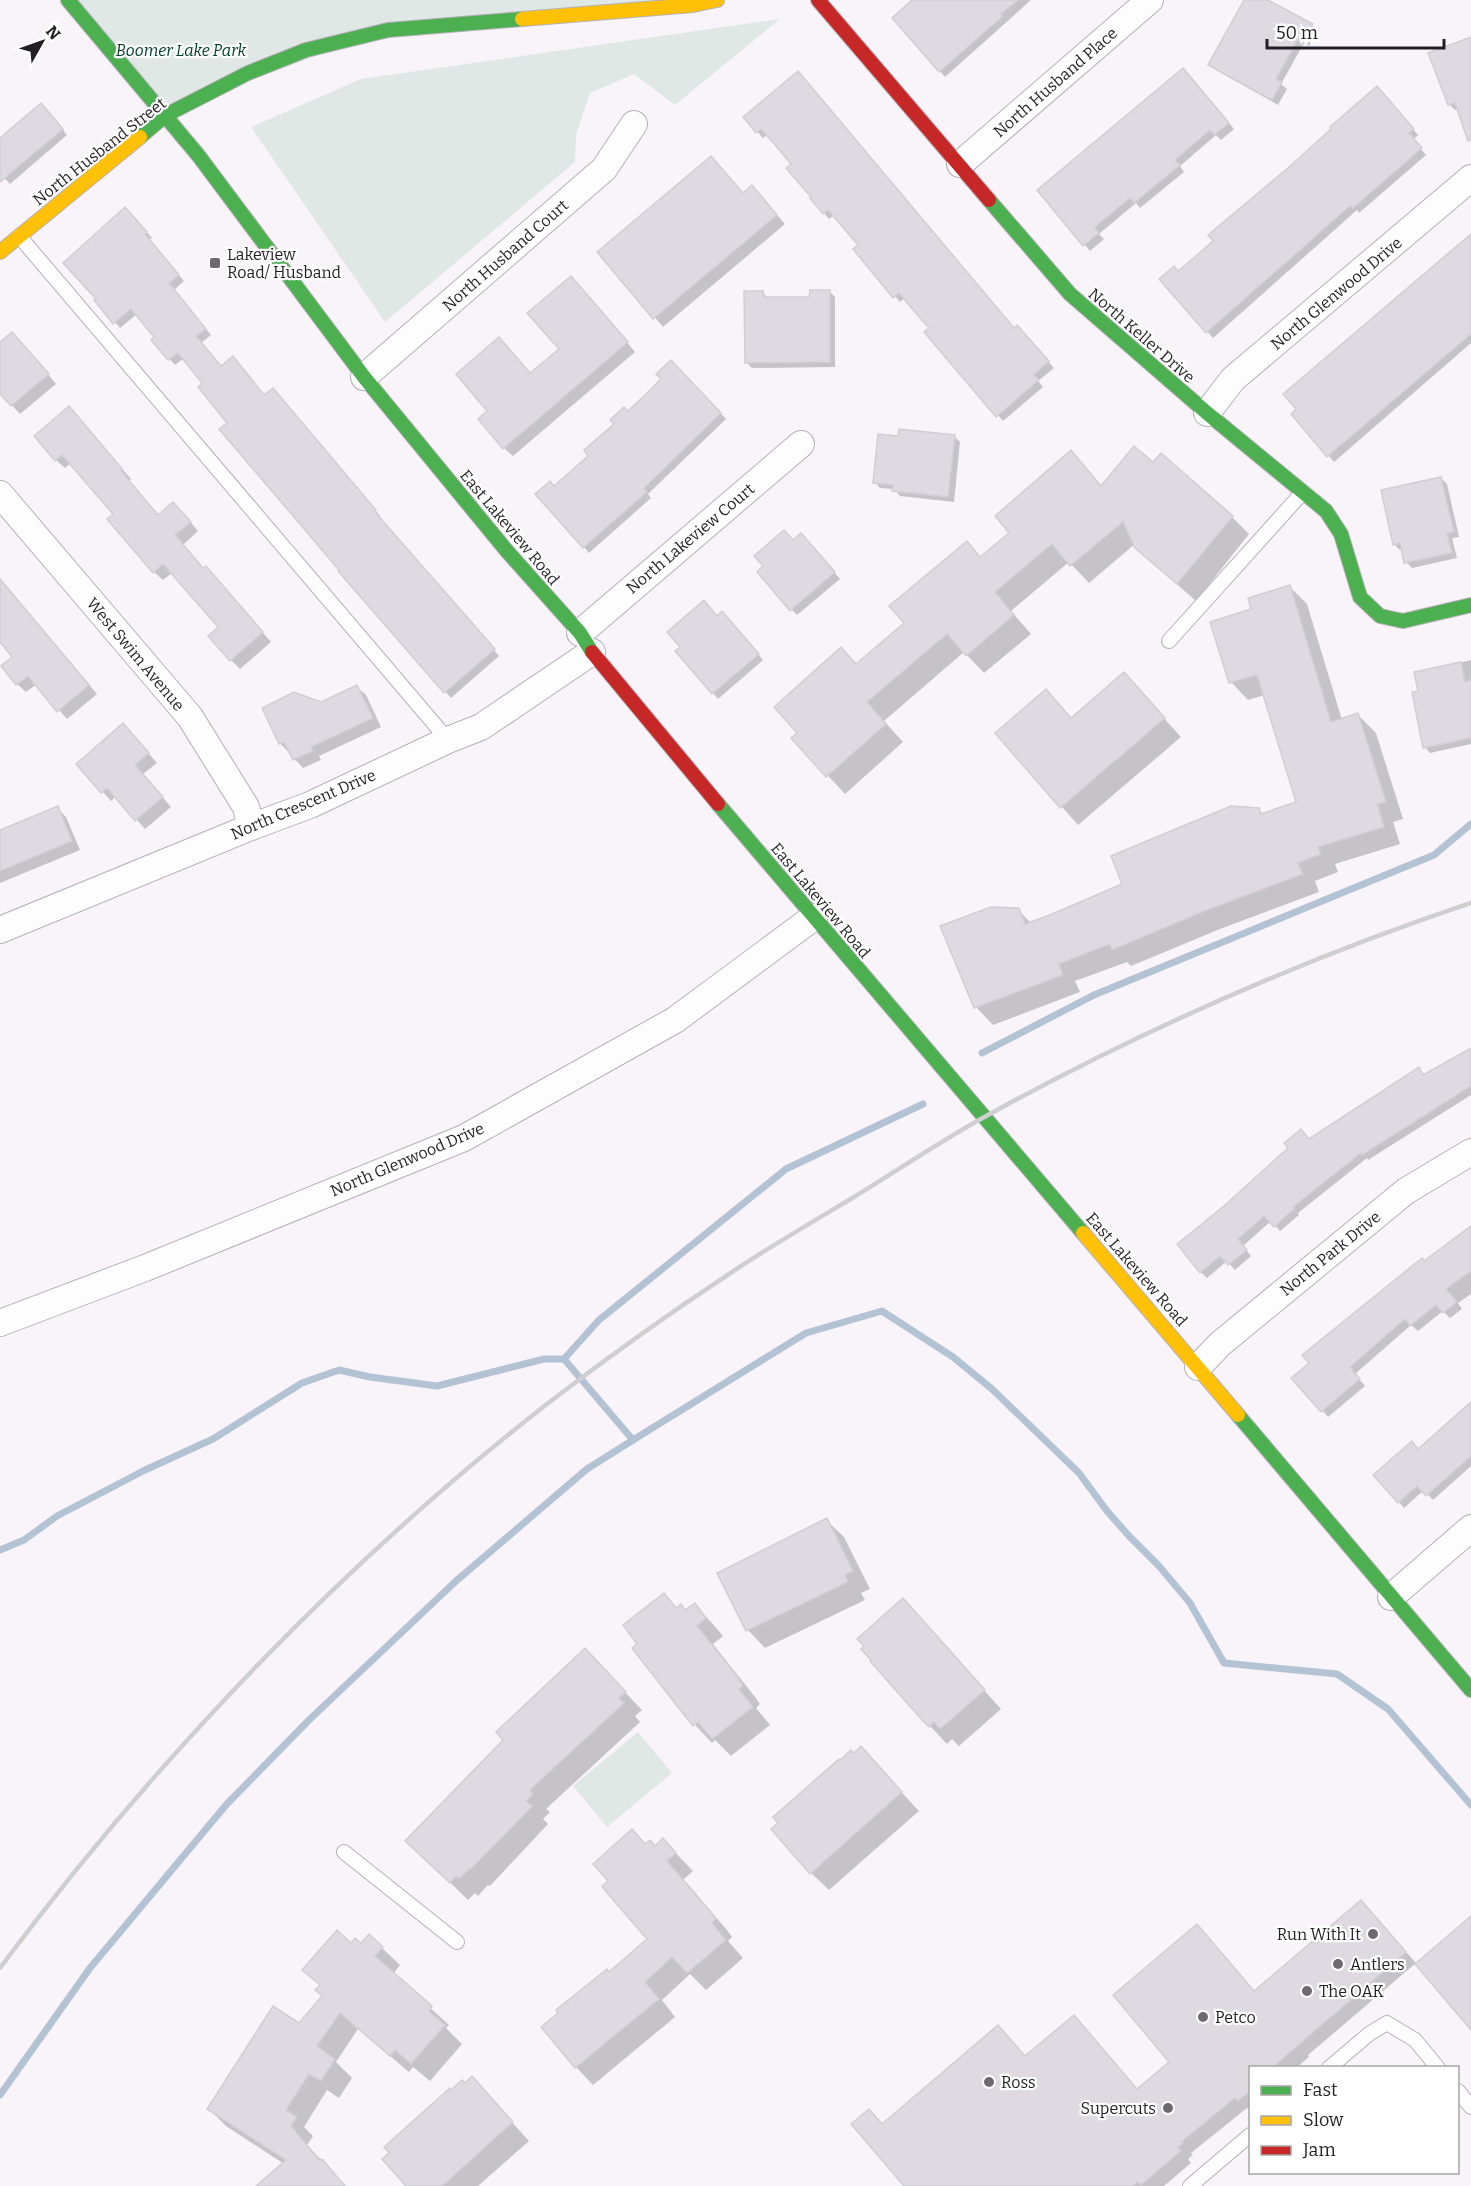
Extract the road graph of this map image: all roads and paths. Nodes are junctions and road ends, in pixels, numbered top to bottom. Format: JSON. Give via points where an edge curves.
{"nodes":[{"id":1,"x":68,"y":0,"type":"edge"},
{"id":2,"x":717,"y":0,"type":"edge"},
{"id":3,"x":818,"y":0,"type":"edge"},
{"id":4,"x":1150,"y":0,"type":"edge"},
{"id":5,"x":166,"y":115,"type":"junction"},
{"id":6,"x":634,"y":124,"type":"dead end"},
{"id":7,"x":960,"y":164,"type":"junction"},
{"id":8,"x":1471,"y":178,"type":"edge"},
{"id":9,"x":19,"y":236,"type":"junction"},
{"id":10,"x":0,"y":252,"type":"edge"},
{"id":11,"x":364,"y":377,"type":"junction"},
{"id":12,"x":1208,"y":413,"type":"junction"},
{"id":13,"x":801,"y":444,"type":"dead end"},
{"id":14,"x":1303,"y":492,"type":"junction"},
{"id":15,"x":0,"y":494,"type":"edge"},
{"id":16,"x":1471,"y":606,"type":"edge"},
{"id":17,"x":1169,"y":641,"type":"dead end"},
{"id":18,"x":586,"y":642,"type":"junction"},
{"id":19,"x":448,"y":740,"type":"junction"},
{"id":20,"x":251,"y":827,"type":"junction"},
{"id":21,"x":814,"y":917,"type":"junction"},
{"id":22,"x":0,"y":930,"type":"edge"},
{"id":23,"x":1471,"y":1152,"type":"edge"},
{"id":24,"x":0,"y":1323,"type":"edge"},
{"id":25,"x":1198,"y":1366,"type":"junction"},
{"id":26,"x":1471,"y":1528,"type":"edge"},
{"id":27,"x":1391,"y":1597,"type":"junction"},
{"id":28,"x":1471,"y":1690,"type":"edge"},
{"id":29,"x":344,"y":1852,"type":"dead end"},
{"id":30,"x":457,"y":1942,"type":"dead end"},
{"id":31,"x":1330,"y":2066,"type":"edge"},
{"id":32,"x":1437,"y":2066,"type":"edge"},
{"id":33,"x":1459,"y":2092,"type":"edge"},
{"id":34,"x":1471,"y":2107,"type":"edge"},
{"id":35,"x":1249,"y":2137,"type":"edge"},
{"id":36,"x":1190,"y":2186,"type":"edge"}],
"edges":[{"from":1,"to":5,"type":"main road","name":"East Lakeview Road"},
{"from":2,"to":5,"type":"main road","name":"North Husband Street","via":[[388,30],[306,50],[248,73]]},
{"from":3,"to":7,"type":"main road","name":"North Keller Drive"},
{"from":4,"to":7,"type":"street","name":"North Husband Place"},
{"from":5,"to":9,"type":"main road","name":"North Husband Street"},
{"from":5,"to":11,"type":"main road","name":"East Lakeview Road"},
{"from":6,"to":11,"type":"street","name":"North Husband Court","via":[[604,169]]},
{"from":7,"to":12,"type":"main road","name":"North Keller Drive","via":[[1070,294]]},
{"from":8,"to":12,"type":"street","name":"North Glenwood Drive","via":[[1233,379]]},
{"from":9,"to":10,"type":"main road","name":"North Husband Street"},
{"from":9,"to":19,"type":"lane"},
{"from":11,"to":18,"type":"main road","name":"East Lakeview Road"},
{"from":12,"to":14,"type":"main road","name":"North Keller Drive"},
{"from":13,"to":18,"type":"street","name":"North Lakeview Court"},
{"from":14,"to":16,"type":"main road","name":"North Keller Drive","via":[[1326,511],[1341,534],[1360,597],[1380,616],[1402,621]]},
{"from":14,"to":17,"type":"lane"},
{"from":15,"to":20,"type":"street","name":"West Swim Avenue","via":[[190,717],[246,807]]},
{"from":18,"to":19,"type":"street","name":"North Crescent Drive","via":[[481,727]]},
{"from":18,"to":21,"type":"main road","name":"East Lakeview Road"},
{"from":19,"to":20,"type":"street","name":"North Crescent Drive","via":[[310,805]]},
{"from":20,"to":22,"type":"street","name":"North Crescent Drive"},
{"from":21,"to":24,"type":"street","name":"North Glenwood Drive","via":[[675,1020],[464,1138]]},
{"from":21,"to":25,"type":"main road","name":"East Lakeview Road"},
{"from":23,"to":25,"type":"street","name":"North Park Drive","via":[[1406,1191]]},
{"from":25,"to":27,"type":"main road","name":"East Lakeview Road"},
{"from":26,"to":27,"type":"street"},
{"from":27,"to":28,"type":"main road","name":"East Lakeview Road"},
{"from":29,"to":30,"type":"lane"},
{"from":31,"to":32,"type":"lane","via":[[1387,2023],[1415,2040]]},
{"from":33,"to":34,"type":"lane"},
{"from":35,"to":36,"type":"lane"}]}
